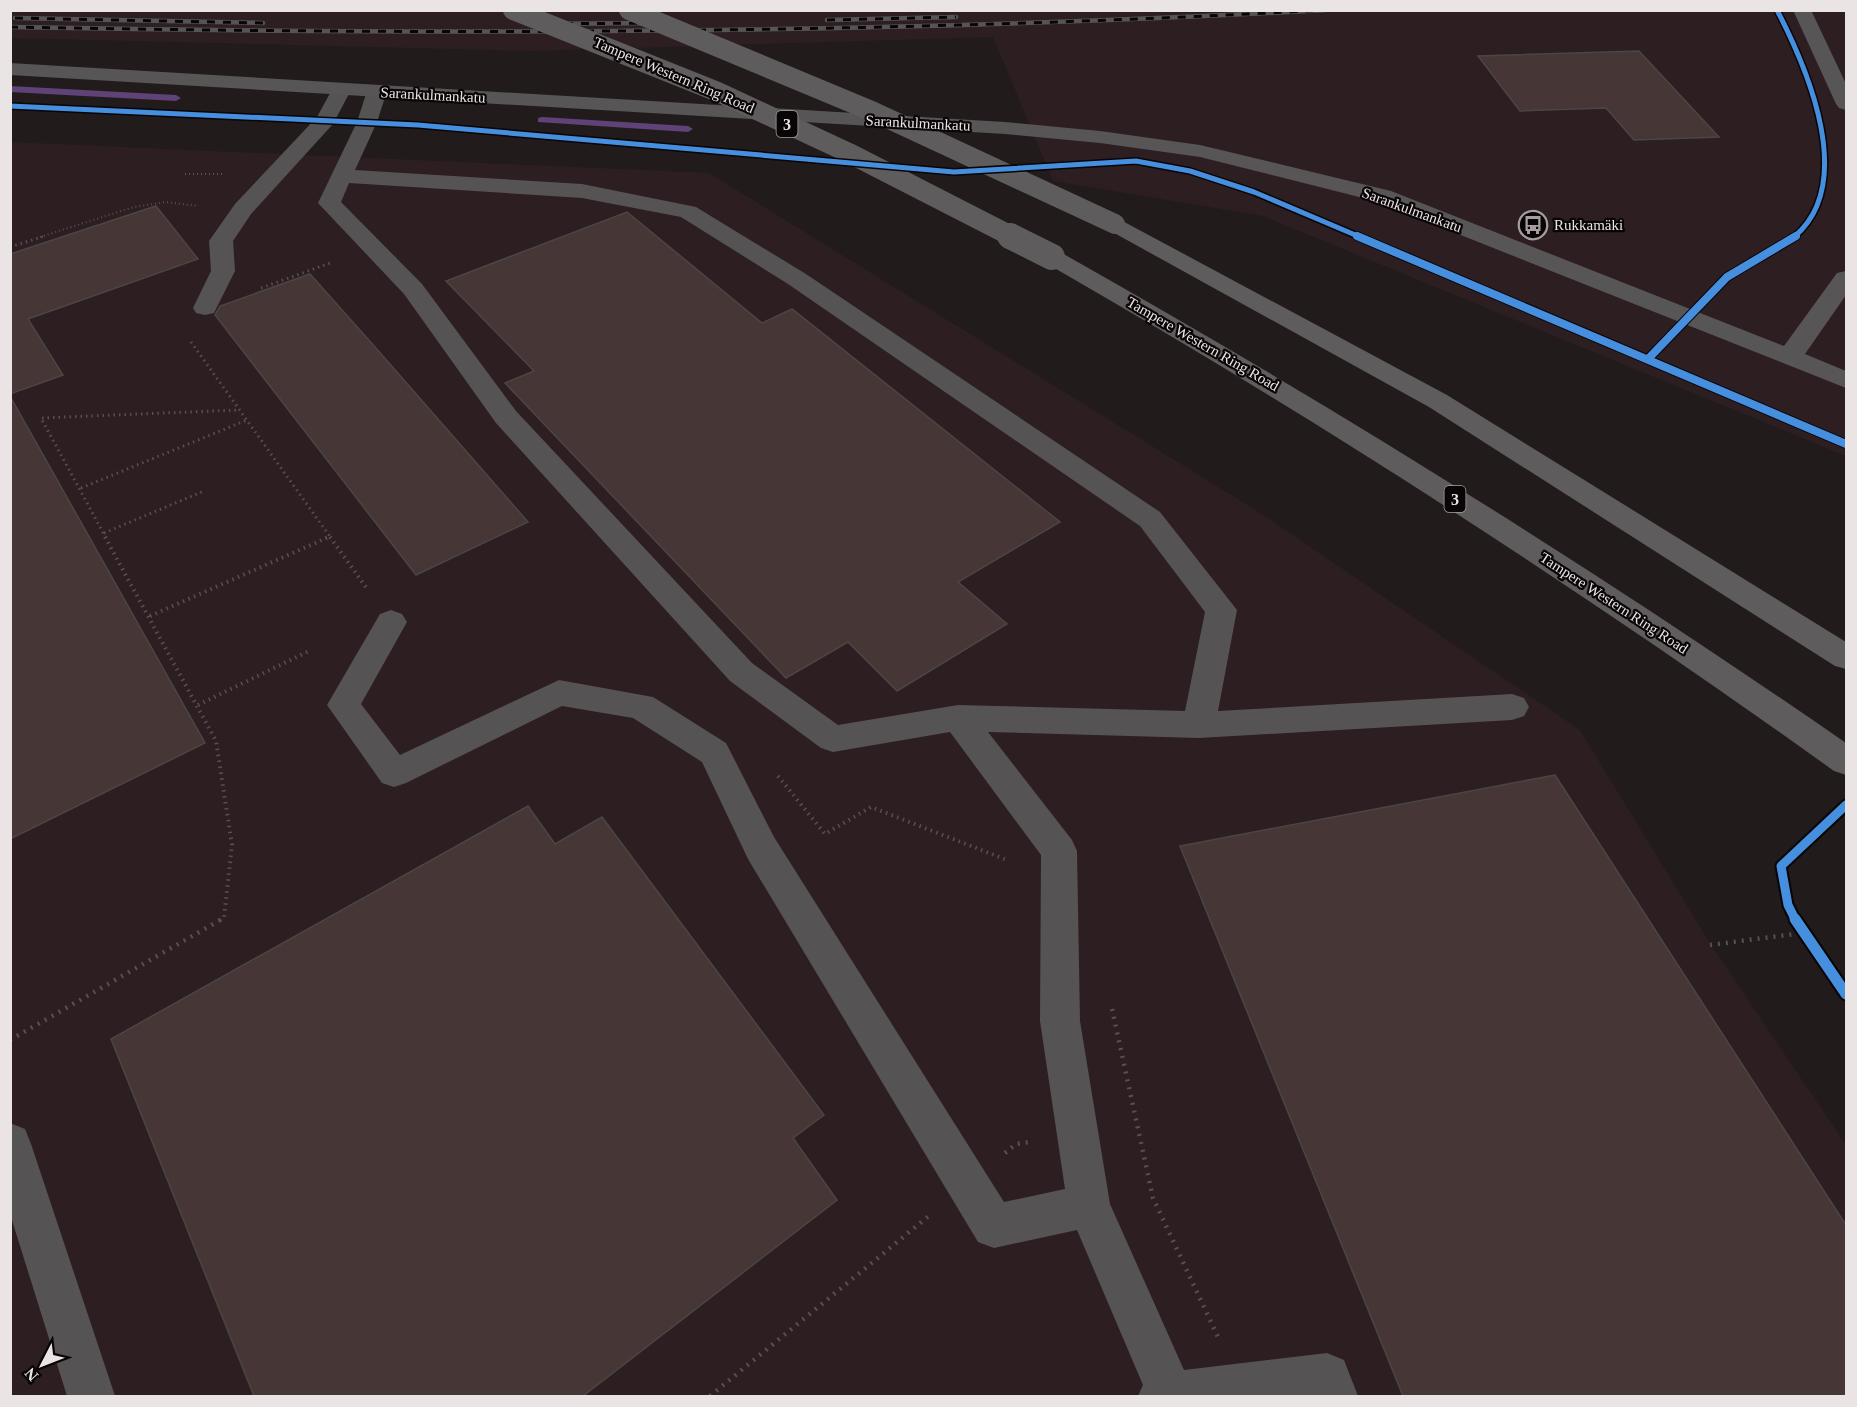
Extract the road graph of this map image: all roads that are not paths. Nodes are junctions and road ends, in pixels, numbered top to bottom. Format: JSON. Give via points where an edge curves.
{"nodes":[{"id":1,"x":513,"y":10,"type":"edge"},
{"id":2,"x":629,"y":10,"type":"edge"},
{"id":3,"x":1802,"y":10,"type":"edge"},
{"id":4,"x":10,"y":69,"type":"edge"},
{"id":5,"x":341,"y":90,"type":"junction"},
{"id":6,"x":377,"y":91,"type":"junction"},
{"id":7,"x":1846,"y":104,"type":"edge"},
{"id":8,"x":342,"y":176,"type":"junction"},
{"id":9,"x":1846,"y":278,"type":"edge"},
{"id":10,"x":205,"y":308,"type":"road end"},
{"id":11,"x":1789,"y":358,"type":"junction"},
{"id":12,"x":1846,"y":381,"type":"edge"},
{"id":13,"x":390,"y":622,"type":"road end"},
{"id":14,"x":1846,"y":657,"type":"edge"},
{"id":15,"x":1512,"y":706,"type":"dead end"},
{"id":16,"x":958,"y":718,"type":"junction"},
{"id":17,"x":1199,"y":724,"type":"junction"},
{"id":18,"x":1846,"y":761,"type":"edge"},
{"id":19,"x":10,"y":1144,"type":"edge"},
{"id":20,"x":1089,"y":1206,"type":"junction"},
{"id":21,"x":91,"y":1396,"type":"edge"},
{"id":22,"x":1167,"y":1396,"type":"edge"},
{"id":23,"x":1334,"y":1396,"type":"edge"}],
"edges":[{"from":1,"to":18,"type":"highway","name":"Tampere Western Ring Road","number":"3","bridge":true,"via":[[718,92],[849,153],[1052,257],[1371,443],[1744,688]]},
{"from":2,"to":14,"type":"highway","bridge":true,"via":[[856,102],[1115,224],[1438,401]]},
{"from":3,"to":7,"type":"main road"},
{"from":4,"to":5,"type":"main road","name":"Sarankulmankatu"},
{"from":5,"to":6,"type":"main road","name":"Sarankulmankatu"},
{"from":5,"to":10,"type":"lane","via":[[326,120],[242,211],[221,241],[223,271]]},
{"from":6,"to":8,"type":"lane"},
{"from":6,"to":11,"type":"main road","name":"Sarankulmankatu","via":[[1005,128],[1200,152],[1383,196]]},
{"from":8,"to":16,"type":"lane","via":[[329,203],[413,289],[506,417],[741,672],[833,739]]},
{"from":8,"to":17,"type":"lane","via":[[582,191],[637,200],[688,212],[796,279],[1150,519],[1221,610]]},
{"from":9,"to":11,"type":"main road"},
{"from":11,"to":12,"type":"main road","name":"Sarankulmankatu"},
{"from":13,"to":20,"type":"lane","via":[[344,705],[394,773],[559,693],[641,706],[714,753],[761,848],[994,1226]]},
{"from":15,"to":17,"type":"lane"},
{"from":16,"to":17,"type":"lane"},
{"from":16,"to":20,"type":"lane","via":[[1059,851],[1060,1021]]},
{"from":19,"to":21,"type":"lane"},
{"from":20,"to":22,"type":"lane"},
{"from":22,"to":23,"type":"lane","via":[[1328,1377]]}]}
